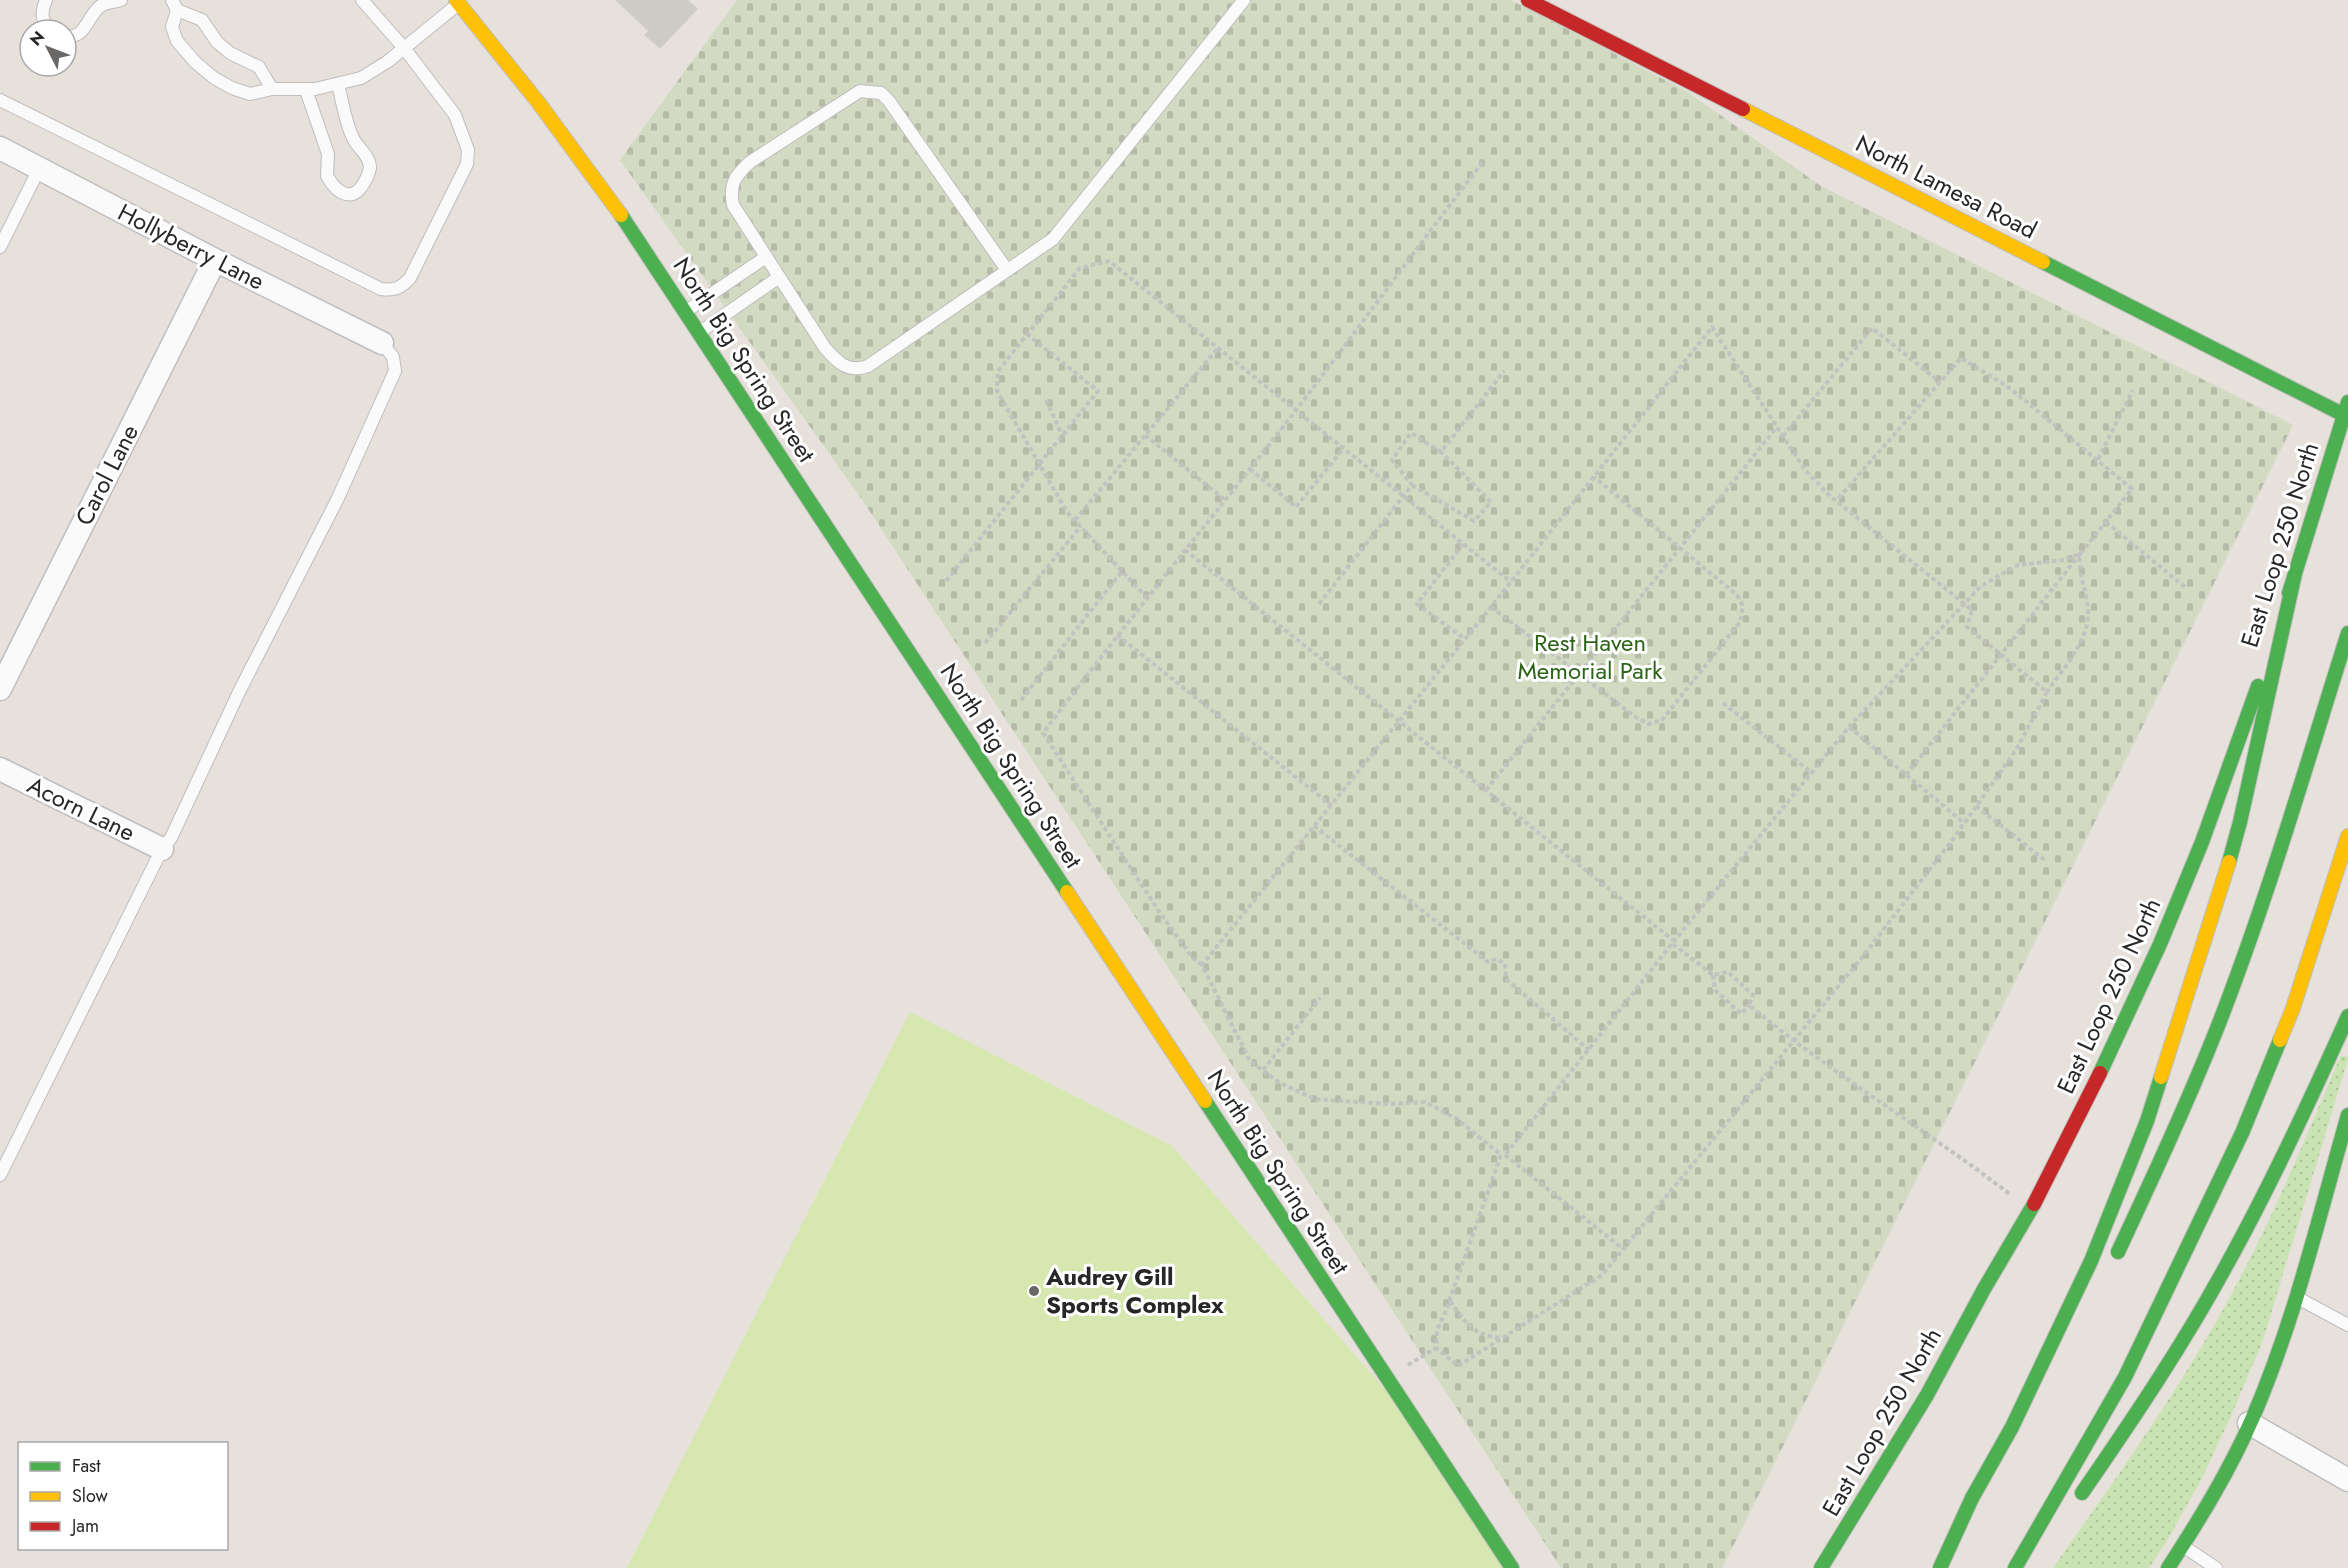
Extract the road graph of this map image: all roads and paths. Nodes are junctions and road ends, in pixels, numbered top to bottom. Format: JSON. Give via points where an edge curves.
{"nodes":[{"id":1,"x":46,"y":0,"type":"edge"},
{"id":2,"x":121,"y":0,"type":"edge"},
{"id":3,"x":362,"y":0,"type":"edge"},
{"id":4,"x":1244,"y":0,"type":"edge"},
{"id":5,"x":1528,"y":0,"type":"edge"},
{"id":6,"x":458,"y":2,"type":"edge"},
{"id":7,"x":175,"y":5,"type":"edge"},
{"id":8,"x":43,"y":18,"type":"edge"},
{"id":9,"x":78,"y":35,"type":"edge"},
{"id":10,"x":404,"y":48,"type":"junction"},
{"id":11,"x":338,"y":85,"type":"junction"},
{"id":12,"x":272,"y":89,"type":"junction"},
{"id":13,"x":306,"y":90,"type":"junction"},
{"id":14,"x":0,"y":100,"type":"edge"},
{"id":15,"x":0,"y":148,"type":"edge"},
{"id":16,"x":1483,"y":162,"type":"dead end"},
{"id":17,"x":39,"y":169,"type":"junction"},
{"id":18,"x":0,"y":247,"type":"edge"},
{"id":19,"x":766,"y":257,"type":"junction"},
{"id":20,"x":214,"y":260,"type":"junction"},
{"id":21,"x":1007,"y":270,"type":"junction"},
{"id":22,"x":779,"y":277,"type":"junction"},
{"id":23,"x":686,"y":312,"type":"junction"},
{"id":24,"x":699,"y":333,"type":"junction"},
{"id":25,"x":1027,"y":334,"type":"junction"},
{"id":26,"x":382,"y":343,"type":"joint"},
{"id":27,"x":1217,"y":349,"type":"junction"},
{"id":28,"x":1504,"y":371,"type":"dead end"},
{"id":29,"x":1940,"y":382,"type":"junction"},
{"id":30,"x":2133,"y":390,"type":"dead end"},
{"id":31,"x":1046,"y":400,"type":"dead end"},
{"id":32,"x":2346,"y":408,"type":"edge"},
{"id":33,"x":1294,"y":411,"type":"junction"},
{"id":34,"x":1777,"y":427,"type":"junction"},
{"id":35,"x":1062,"y":435,"type":"junction"},
{"id":36,"x":1145,"y":435,"type":"junction"},
{"id":37,"x":1783,"y":436,"type":"junction"},
{"id":38,"x":1343,"y":449,"type":"junction"},
{"id":39,"x":1442,"y":453,"type":"junction"},
{"id":40,"x":2098,"y":459,"type":"junction"},
{"id":41,"x":1038,"y":463,"type":"junction"},
{"id":42,"x":1250,"y":469,"type":"junction"},
{"id":43,"x":1594,"y":477,"type":"junction"},
{"id":44,"x":1412,"y":485,"type":"junction"},
{"id":45,"x":1403,"y":497,"type":"junction"},
{"id":46,"x":1225,"y":500,"type":"junction"},
{"id":47,"x":1836,"y":501,"type":"junction"},
{"id":48,"x":1075,"y":520,"type":"junction"},
{"id":49,"x":2106,"y":522,"type":"junction"},
{"id":50,"x":1081,"y":526,"type":"junction"},
{"id":51,"x":1463,"y":544,"type":"junction"},
{"id":52,"x":1681,"y":548,"type":"junction"},
{"id":53,"x":1185,"y":550,"type":"junction"},
{"id":54,"x":2080,"y":554,"type":"junction"},
{"id":55,"x":2296,"y":569,"type":"junction"},
{"id":56,"x":1122,"y":571,"type":"junction"},
{"id":57,"x":946,"y":581,"type":"dead end"},
{"id":58,"x":1511,"y":582,"type":"junction"},
{"id":59,"x":2186,"y":588,"type":"dead end"},
{"id":60,"x":1147,"y":598,"type":"junction"},
{"id":61,"x":1319,"y":604,"type":"dead end"},
{"id":62,"x":1965,"y":604,"type":"junction"},
{"id":63,"x":1491,"y":607,"type":"junction"},
{"id":64,"x":2348,"y":633,"type":"edge"},
{"id":65,"x":1117,"y":635,"type":"junction"},
{"id":66,"x":1465,"y":639,"type":"junction"},
{"id":67,"x":985,"y":643,"type":"dead end"},
{"id":68,"x":2001,"y":656,"type":"junction"},
{"id":69,"x":1580,"y":674,"type":"junction"},
{"id":70,"x":0,"y":689,"type":"edge"},
{"id":71,"x":2047,"y":692,"type":"junction"},
{"id":72,"x":1021,"y":700,"type":"dead end"},
{"id":73,"x":1724,"y":703,"type":"dead end"},
{"id":74,"x":1400,"y":720,"type":"junction"},
{"id":75,"x":1849,"y":727,"type":"junction"},
{"id":76,"x":0,"y":769,"type":"edge"},
{"id":77,"x":1812,"y":773,"type":"junction"},
{"id":78,"x":1906,"y":775,"type":"junction"},
{"id":79,"x":1486,"y":790,"type":"junction"},
{"id":80,"x":1331,"y":805,"type":"junction"},
{"id":81,"x":1976,"y":806,"type":"junction"},
{"id":82,"x":1964,"y":823,"type":"junction"},
{"id":83,"x":1314,"y":826,"type":"junction"},
{"id":84,"x":2348,"y":836,"type":"edge"},
{"id":85,"x":162,"y":849,"type":"junction"},
{"id":86,"x":2046,"y":861,"type":"dead end"},
{"id":87,"x":1673,"y":943,"type":"junction"},
{"id":88,"x":1202,"y":964,"type":"junction"},
{"id":89,"x":1713,"y":975,"type":"junction"},
{"id":90,"x":1320,"y":998,"type":"dead end"},
{"id":91,"x":1749,"y":1005,"type":"junction"},
{"id":92,"x":2348,"y":1016,"type":"edge"},
{"id":93,"x":1793,"y":1042,"type":"junction"},
{"id":94,"x":1589,"y":1050,"type":"junction"},
{"id":95,"x":1263,"y":1070,"type":"junction"},
{"id":96,"x":2348,"y":1115,"type":"edge"},
{"id":97,"x":1504,"y":1155,"type":"junction"},
{"id":98,"x":0,"y":1175,"type":"edge"},
{"id":99,"x":2030,"y":1210,"type":"junction"},
{"id":100,"x":1623,"y":1249,"type":"junction"},
{"id":101,"x":2112,"y":1264,"type":"dead end"},
{"id":102,"x":2295,"y":1297,"type":"junction"},
{"id":103,"x":1449,"y":1300,"type":"junction"},
{"id":104,"x":2348,"y":1325,"type":"edge"},
{"id":105,"x":1501,"y":1338,"type":"junction"},
{"id":106,"x":1436,"y":1348,"type":"junction"},
{"id":107,"x":1387,"y":1378,"type":"junction"},
{"id":108,"x":2249,"y":1423,"type":"junction"},
{"id":109,"x":2348,"y":1480,"type":"edge"},
{"id":110,"x":2075,"y":1502,"type":"dead end"},
{"id":111,"x":1983,"y":1508,"type":"dead end"},
{"id":112,"x":2182,"y":1545,"type":"junction"},
{"id":113,"x":2042,"y":1549,"type":"dead end"},
{"id":114,"x":1512,"y":1568,"type":"edge"},
{"id":115,"x":1821,"y":1568,"type":"edge"},
{"id":116,"x":1940,"y":1568,"type":"edge"},
{"id":117,"x":1946,"y":1568,"type":"edge"},
{"id":118,"x":2015,"y":1568,"type":"edge"},
{"id":119,"x":2029,"y":1568,"type":"edge"},
{"id":120,"x":2168,"y":1568,"type":"edge"},
{"id":121,"x":2216,"y":1568,"type":"edge"}],
"edges":[{"from":1,"to":8,"type":"lane"},
{"from":2,"to":9,"type":"lane","via":[[97,9]]},
{"from":3,"to":10,"type":"lane"},
{"from":4,"to":21,"type":"lane","via":[[1053,239]]},
{"from":5,"to":32,"type":"main road","name":"North Lamesa Road"},
{"from":6,"to":10,"type":"lane"},
{"from":6,"to":23,"type":"main road","name":"North Big Spring Street","via":[[620,212]]},
{"from":7,"to":12,"type":"lane","via":[[202,20],[217,42],[230,52],[259,67]]},
{"from":7,"to":12,"type":"lane","via":[[172,27],[177,41],[195,62],[232,88],[250,94]]},
{"from":10,"to":11,"type":"lane","via":[[361,78]]},
{"from":10,"to":14,"type":"lane","via":[[455,115],[468,150],[467,164],[410,278],[392,290],[381,289]]},
{"from":11,"to":13,"type":"lane"},
{"from":11,"to":13,"type":"lane","via":[[354,139],[370,167],[362,187],[346,195],[327,176],[328,153]]},
{"from":12,"to":13,"type":"lane"},
{"from":15,"to":17,"type":"street","name":"Hollyberry Lane"},
{"from":16,"to":33,"type":"path"},
{"from":17,"to":18,"type":"lane"},
{"from":17,"to":20,"type":"street","name":"Hollyberry Lane"},
{"from":19,"to":21,"type":"lane","via":[[733,205],[736,175],[860,91],[873,91],[889,101]]},
{"from":19,"to":22,"type":"lane"},
{"from":19,"to":23,"type":"lane"},
{"from":20,"to":26,"type":"street","name":"Hollyberry Lane"},
{"from":20,"to":70,"type":"street","name":"Carol Lane"},
{"from":21,"to":22,"type":"lane","via":[[859,369],[838,363]]},
{"from":22,"to":24,"type":"lane"},
{"from":23,"to":24,"type":"main road","name":"North Big Spring Street"},
{"from":24,"to":107,"type":"main road","name":"North Big Spring Street"},
{"from":25,"to":27,"type":"path","via":[[1080,268],[1108,261]]},
{"from":25,"to":35,"type":"path","via":[[1098,391]]},
{"from":25,"to":41,"type":"path","via":[[998,371],[997,391]]},
{"from":26,"to":85,"type":"lane","via":[[393,357],[395,371],[338,498],[239,692],[171,838]]},
{"from":27,"to":33,"type":"path"},
{"from":27,"to":36,"type":"path"},
{"from":28,"to":39,"type":"path"},
{"from":29,"to":37,"type":"path","via":[[1872,328]]},
{"from":29,"to":40,"type":"path","via":[[1961,358],[2011,389]]},
{"from":29,"to":47,"type":"path"},
{"from":30,"to":40,"type":"path"},
{"from":31,"to":35,"type":"path"},
{"from":32,"to":55,"type":"main road","name":"East Loop 250 North"},
{"from":33,"to":38,"type":"path"},
{"from":33,"to":42,"type":"path"},
{"from":34,"to":37,"type":"path"},
{"from":34,"to":43,"type":"path","via":[[1712,327]]},
{"from":34,"to":52,"type":"path"},
{"from":35,"to":41,"type":"path"},
{"from":36,"to":46,"type":"path"},
{"from":36,"to":48,"type":"path"},
{"from":37,"to":47,"type":"path","via":[[1805,470]]},
{"from":38,"to":42,"type":"path","via":[[1296,507]]},
{"from":38,"to":45,"type":"path"},
{"from":39,"to":44,"type":"path","via":[[1411,433],[1392,460]]},
{"from":39,"to":44,"type":"path","via":[[1491,502],[1474,521]]},
{"from":40,"to":49,"type":"path","via":[[2132,489]]},
{"from":41,"to":48,"type":"path"},
{"from":41,"to":57,"type":"path"},
{"from":42,"to":46,"type":"path"},
{"from":43,"to":52,"type":"path"},
{"from":43,"to":58,"type":"path"},
{"from":44,"to":45,"type":"path"},
{"from":45,"to":51,"type":"path"},
{"from":45,"to":61,"type":"path"},
{"from":46,"to":53,"type":"path"},
{"from":47,"to":62,"type":"path"},
{"from":48,"to":50,"type":"path"},
{"from":49,"to":54,"type":"path"},
{"from":49,"to":59,"type":"path"},
{"from":50,"to":56,"type":"path"},
{"from":50,"to":67,"type":"path"},
{"from":51,"to":58,"type":"path"},
{"from":51,"to":66,"type":"path","via":[[1417,604]]},
{"from":52,"to":69,"type":"path"},
{"from":52,"to":69,"type":"path","via":[[1737,595],[1743,606],[1740,622],[1715,656],[1662,720],[1649,724]]},
{"from":53,"to":60,"type":"path"},
{"from":53,"to":74,"type":"path"},
{"from":54,"to":62,"type":"path","via":[[2064,560],[2018,565],[1981,586]]},
{"from":54,"to":68,"type":"path"},
{"from":54,"to":71,"type":"path","via":[[2079,571],[2088,609],[2086,632]]},
{"from":55,"to":99,"type":"main road","name":"East Loop 250 North","via":[[2249,713],[2160,944],[2090,1095]]},
{"from":55,"to":116,"type":"main road","via":[[2240,822],[2147,1120],[2058,1334]]},
{"from":56,"to":60,"type":"path"},
{"from":56,"to":72,"type":"path"},
{"from":58,"to":63,"type":"path"},
{"from":60,"to":65,"type":"path"},
{"from":62,"to":68,"type":"path","via":[[1972,610],[1966,627]]},
{"from":62,"to":75,"type":"path"},
{"from":63,"to":66,"type":"path"},
{"from":63,"to":69,"type":"path"},
{"from":64,"to":101,"type":"main road","via":[[2260,910],[2216,1031]]},
{"from":65,"to":80,"type":"path"},
{"from":65,"to":88,"type":"path","via":[[1043,733],[1158,910],[1192,957]]},
{"from":66,"to":74,"type":"path"},
{"from":68,"to":71,"type":"path"},
{"from":68,"to":78,"type":"path"},
{"from":69,"to":79,"type":"path"},
{"from":71,"to":81,"type":"path","via":[[2016,750]]},
{"from":73,"to":77,"type":"path"},
{"from":74,"to":79,"type":"path"},
{"from":74,"to":80,"type":"path"},
{"from":75,"to":77,"type":"path"},
{"from":75,"to":78,"type":"path"},
{"from":76,"to":85,"type":"street","name":"Acorn Lane"},
{"from":77,"to":87,"type":"path"},
{"from":78,"to":82,"type":"path"},
{"from":79,"to":87,"type":"path"},
{"from":80,"to":83,"type":"path"},
{"from":81,"to":82,"type":"path"},
{"from":81,"to":86,"type":"path"},
{"from":82,"to":93,"type":"path"},
{"from":83,"to":88,"type":"path"},
{"from":83,"to":94,"type":"path","via":[[1488,962],[1497,959],[1505,964],[1506,979]]},
{"from":84,"to":118,"type":"main road","via":[[2293,1008],[2242,1133],[2125,1377]]},
{"from":85,"to":98,"type":"lane"},
{"from":87,"to":89,"type":"path"},
{"from":87,"to":94,"type":"path"},
{"from":88,"to":95,"type":"path","via":[[1250,1061]]},
{"from":89,"to":91,"type":"path","via":[[1728,972],[1753,995]]},
{"from":89,"to":91,"type":"path","via":[[1715,990],[1741,1014]]},
{"from":90,"to":95,"type":"path"},
{"from":91,"to":93,"type":"path"},
{"from":92,"to":110,"type":"main road","via":[[2233,1254],[2166,1368]]},
{"from":93,"to":99,"type":"path","via":[[1959,1155]]},
{"from":93,"to":100,"type":"path"},
{"from":94,"to":97,"type":"path"},
{"from":95,"to":97,"type":"path","via":[[1280,1083],[1315,1099],[1387,1104],[1425,1102],[1457,1119]]},
{"from":96,"to":102,"type":"main road"},
{"from":97,"to":100,"type":"path"},
{"from":97,"to":103,"type":"path"},
{"from":99,"to":115,"type":"main road","name":"East Loop 250 North","via":[[1927,1395]]},
{"from":100,"to":105,"type":"path","via":[[1602,1275]]},
{"from":102,"to":104,"type":"lane"},
{"from":102,"to":108,"type":"main road"},
{"from":103,"to":105,"type":"path","via":[[1479,1334]]},
{"from":103,"to":106,"type":"path","via":[[1437,1330]]},
{"from":105,"to":106,"type":"path","via":[[1458,1366]]},
{"from":106,"to":107,"type":"path"},
{"from":107,"to":114,"type":"main road","name":"North Big Spring Street"},
{"from":108,"to":109,"type":"street"},
{"from":108,"to":112,"type":"main road","via":[[2234,1458]]},
{"from":111,"to":117,"type":"main road"},
{"from":112,"to":120,"type":"main road"},
{"from":112,"to":121,"type":"lane"},
{"from":113,"to":119,"type":"main road"}]}
